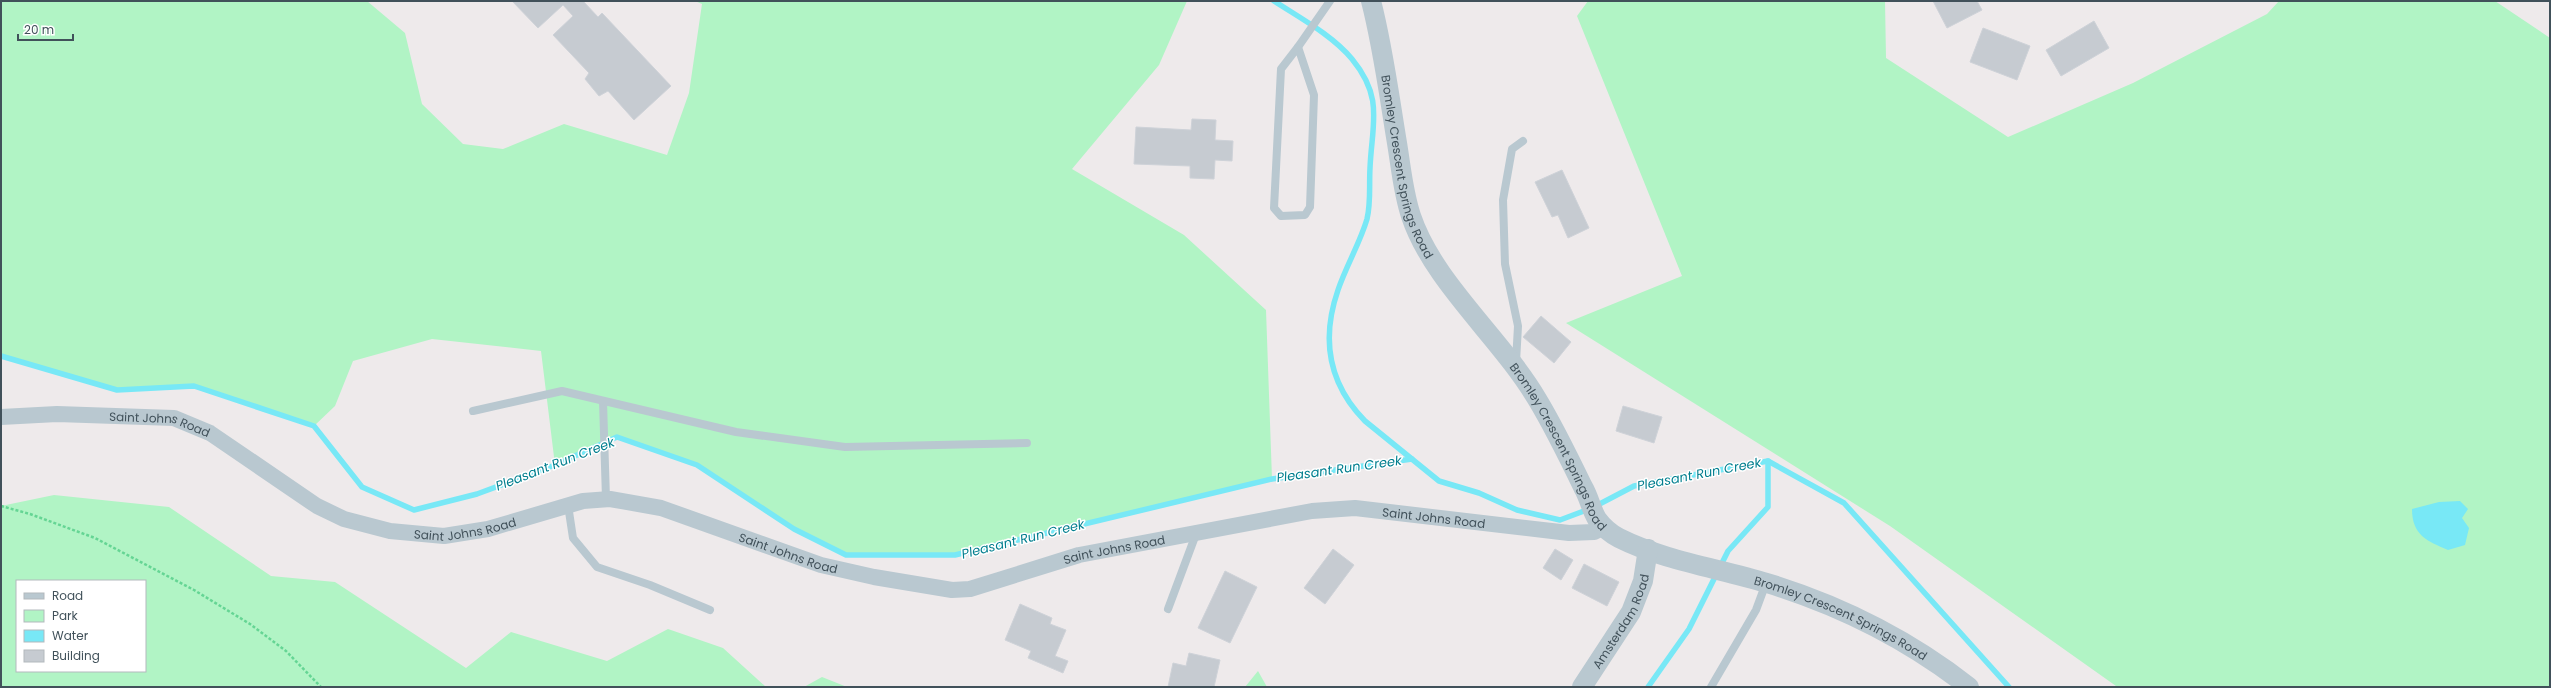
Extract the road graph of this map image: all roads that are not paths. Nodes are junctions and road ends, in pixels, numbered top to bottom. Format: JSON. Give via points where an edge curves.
{"nodes":[{"id":1,"x":1330,"y":1,"type":"edge"},
{"id":2,"x":1371,"y":1,"type":"edge"},
{"id":3,"x":1298,"y":47,"type":"junction"},
{"id":4,"x":1523,"y":141,"type":"dead end"},
{"id":5,"x":1516,"y":366,"type":"junction"},
{"id":6,"x":604,"y":401,"type":"junction"},
{"id":7,"x":473,"y":411,"type":"dead end"},
{"id":8,"x":1,"y":417,"type":"edge"},
{"id":9,"x":1027,"y":442,"type":"dead end"},
{"id":10,"x":606,"y":500,"type":"junction"},
{"id":11,"x":568,"y":505,"type":"junction"},
{"id":12,"x":1600,"y":522,"type":"junction"},
{"id":13,"x":1196,"y":534,"type":"junction"},
{"id":14,"x":1648,"y":550,"type":"junction"},
{"id":15,"x":1766,"y":583,"type":"junction"},
{"id":16,"x":1168,"y":609,"type":"dead end"},
{"id":17,"x":710,"y":610,"type":"dead end"},
{"id":18,"x":1582,"y":687,"type":"edge"},
{"id":19,"x":1711,"y":687,"type":"edge"},
{"id":20,"x":1968,"y":687,"type":"edge"}],
"edges":[{"from":1,"to":3,"type":"lane"},
{"from":2,"to":5,"type":"street","name":"Bromley Crescent Springs Road","via":[[1380,38],[1404,192],[1411,217],[1442,273]]},
{"from":3,"to":3,"type":"lane","via":[[1314,95],[1310,207],[1306,215],[1282,216],[1274,208],[1281,69]]},
{"from":4,"to":5,"type":"lane","via":[[1512,149],[1503,200],[1505,264],[1518,326]]},
{"from":5,"to":12,"type":"street","name":"Bromley Crescent Springs Road","via":[[1537,399]]},
{"from":6,"to":7,"type":"lane","via":[[562,391]]},
{"from":6,"to":9,"type":"lane","via":[[736,432],[846,448]]},
{"from":6,"to":10,"type":"lane"},
{"from":8,"to":11,"type":"street","name":"Saint Johns Road","via":[[56,414],[174,418],[210,432],[317,506],[344,519],[390,532],[444,536],[488,529]]},
{"from":10,"to":11,"type":"street","name":"Saint Johns Road","via":[[582,500]]},
{"from":10,"to":13,"type":"street","name":"Saint Johns Road","via":[[636,502],[661,508],[821,564],[874,577],[952,590],[970,589],[1079,555]]},
{"from":11,"to":17,"type":"lane","via":[[573,538],[597,567],[650,585]]},
{"from":12,"to":13,"type":"street","name":"Saint Johns Road","via":[[1594,532],[1569,533],[1355,508],[1312,511]]},
{"from":12,"to":14,"type":"street","name":"Bromley Crescent Springs Road","via":[[1617,538]]},
{"from":13,"to":16,"type":"lane"},
{"from":14,"to":15,"type":"street","name":"Bromley Crescent Springs Road"},
{"from":14,"to":18,"type":"street","name":"Amsterdam Road","via":[[1643,580],[1631,612]]},
{"from":15,"to":19,"type":"lane","via":[[1756,610]]},
{"from":15,"to":20,"type":"street","name":"Bromley Crescent Springs Road","via":[[1834,606],[1921,653]]}]}
